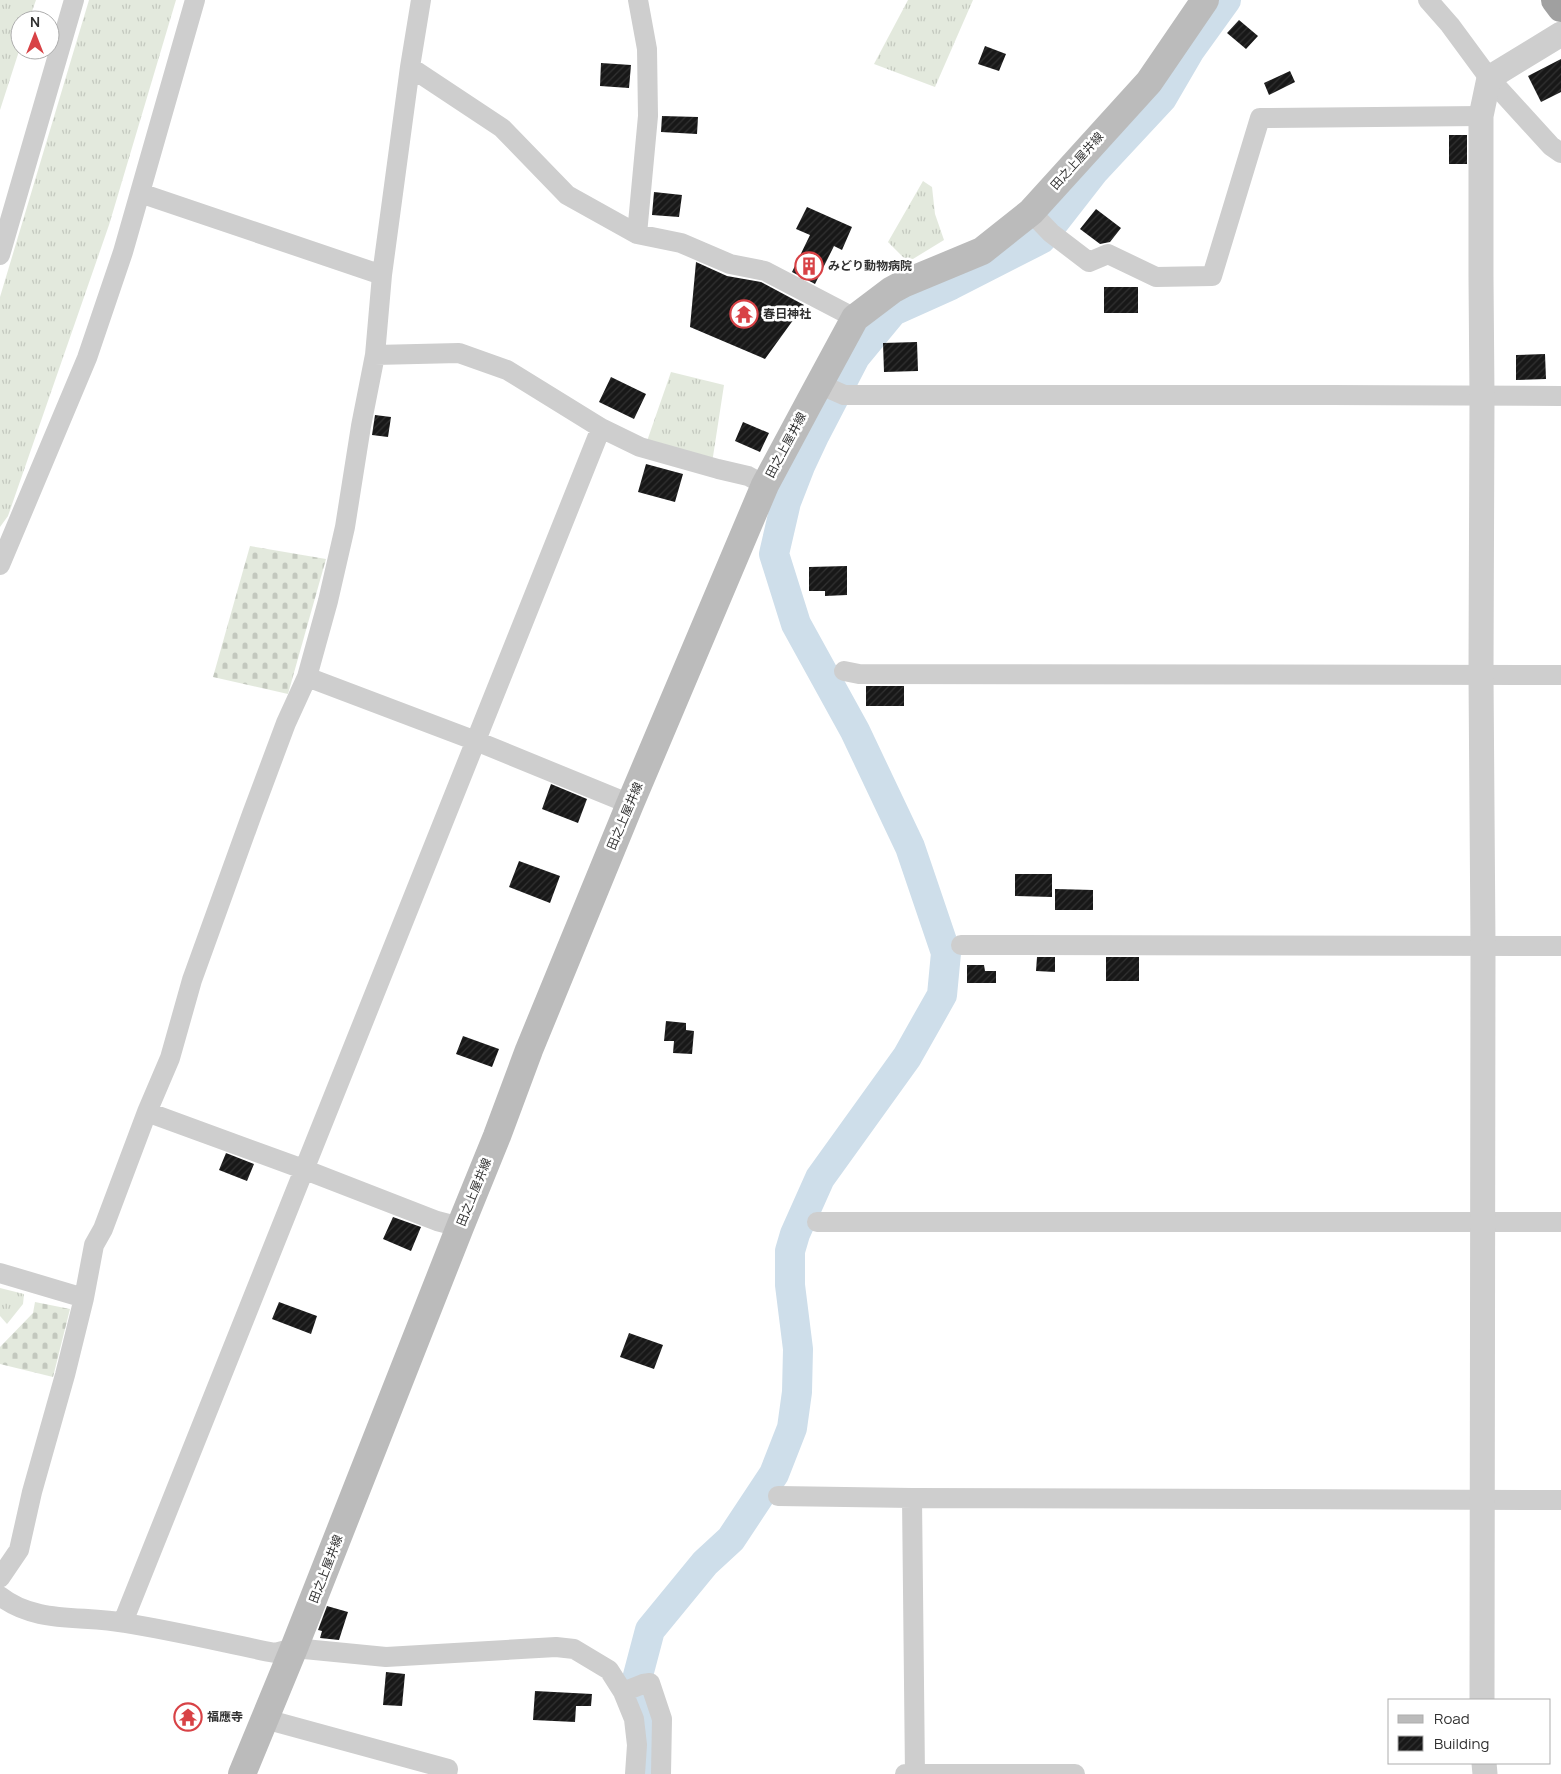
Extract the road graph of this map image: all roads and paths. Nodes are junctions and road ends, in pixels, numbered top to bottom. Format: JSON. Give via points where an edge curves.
{"nodes":[{"id":1,"x":74,"y":0,"type":"edge"},
{"id":2,"x":195,"y":0,"type":"edge"},
{"id":3,"x":421,"y":0,"type":"edge"},
{"id":4,"x":638,"y":0,"type":"edge"},
{"id":5,"x":1205,"y":0,"type":"edge"},
{"id":6,"x":1428,"y":0,"type":"edge"},
{"id":7,"x":1555,"y":0,"type":"edge"},
{"id":8,"x":1561,"y":8,"type":"edge"},
{"id":9,"x":1561,"y":34,"type":"edge"},
{"id":10,"x":410,"y":67,"type":"junction"},
{"id":11,"x":1489,"y":78,"type":"junction"},
{"id":12,"x":1481,"y":116,"type":"junction"},
{"id":13,"x":1561,"y":153,"type":"edge"},
{"id":14,"x":140,"y":193,"type":"junction"},
{"id":15,"x":1041,"y":222,"type":"junction"},
{"id":16,"x":637,"y":234,"type":"junction"},
{"id":17,"x":0,"y":254,"type":"edge"},
{"id":18,"x":382,"y":275,"type":"junction"},
{"id":19,"x":855,"y":318,"type":"junction"},
{"id":20,"x":375,"y":355,"type":"junction"},
{"id":21,"x":819,"y":384,"type":"junction"},
{"id":22,"x":1561,"y":396,"type":"edge"},
{"id":23,"x":1482,"y":397,"type":"junction"},
{"id":24,"x":601,"y":428,"type":"junction"},
{"id":25,"x":765,"y":485,"type":"junction"},
{"id":26,"x":0,"y":565,"type":"edge"},
{"id":27,"x":844,"y":671,"type":"dead end"},
{"id":28,"x":1481,"y":675,"type":"junction"},
{"id":29,"x":1561,"y":675,"type":"edge"},
{"id":30,"x":307,"y":676,"type":"junction"},
{"id":31,"x":476,"y":741,"type":"junction"},
{"id":32,"x":630,"y":804,"type":"junction"},
{"id":33,"x":961,"y":945,"type":"dead end"},
{"id":34,"x":1483,"y":946,"type":"junction"},
{"id":35,"x":1561,"y":946,"type":"edge"},
{"id":36,"x":147,"y":1112,"type":"junction"},
{"id":37,"x":303,"y":1169,"type":"junction"},
{"id":38,"x":817,"y":1222,"type":"dead end"},
{"id":39,"x":1483,"y":1222,"type":"junction"},
{"id":40,"x":1561,"y":1222,"type":"edge"},
{"id":41,"x":460,"y":1226,"type":"junction"},
{"id":42,"x":0,"y":1273,"type":"edge"},
{"id":43,"x":84,"y":1298,"type":"junction"},
{"id":44,"x":778,"y":1496,"type":"dead end"},
{"id":45,"x":912,"y":1498,"type":"junction"},
{"id":46,"x":1483,"y":1499,"type":"junction"},
{"id":47,"x":1561,"y":1500,"type":"edge"},
{"id":48,"x":0,"y":1578,"type":"edge"},
{"id":49,"x":0,"y":1596,"type":"edge"},
{"id":50,"x":123,"y":1622,"type":"junction"},
{"id":51,"x":294,"y":1648,"type":"junction"},
{"id":52,"x":632,"y":1688,"type":"junction"},
{"id":53,"x":1482,"y":1699,"type":"edge"},
{"id":54,"x":265,"y":1720,"type":"junction"},
{"id":55,"x":242,"y":1774,"type":"edge"},
{"id":56,"x":447,"y":1774,"type":"edge"},
{"id":57,"x":635,"y":1774,"type":"edge"},
{"id":58,"x":661,"y":1774,"type":"edge"},
{"id":59,"x":905,"y":1774,"type":"edge"},
{"id":60,"x":915,"y":1774,"type":"edge"},
{"id":61,"x":1074,"y":1774,"type":"edge"}],
"edges":[{"from":1,"to":17,"type":"street"},
{"from":2,"to":14,"type":"street"},
{"from":3,"to":10,"type":"street"},
{"from":4,"to":16,"type":"street","via":[[647,49],[648,116]]},
{"from":5,"to":15,"type":"main road","name":"田之上屋井線","via":[[1149,82]]},
{"from":6,"to":11,"type":"street"},
{"from":7,"to":8,"type":"highway"},
{"from":9,"to":11,"type":"street"},
{"from":10,"to":16,"type":"street","via":[[502,128],[567,195]]},
{"from":10,"to":18,"type":"street"},
{"from":11,"to":12,"type":"street"},
{"from":11,"to":13,"type":"street"},
{"from":12,"to":15,"type":"street","via":[[1260,118],[1212,276],[1156,277],[1108,254],[1089,262]]},
{"from":12,"to":23,"type":"street"},
{"from":14,"to":18,"type":"street"},
{"from":14,"to":26,"type":"street","via":[[87,358]]},
{"from":15,"to":19,"type":"main road","name":"田之上屋井線","via":[[892,290]]},
{"from":16,"to":19,"type":"street","via":[[681,244],[730,264],[765,271]]},
{"from":18,"to":20,"type":"street"},
{"from":19,"to":21,"type":"main road","name":"田之上屋井線"},
{"from":20,"to":24,"type":"street","via":[[460,353],[507,370]]},
{"from":20,"to":30,"type":"street","via":[[345,527]]},
{"from":21,"to":23,"type":"street","via":[[844,395],[1330,394]]},
{"from":21,"to":25,"type":"main road","name":"田之上屋井線"},
{"from":22,"to":23,"type":"street"},
{"from":23,"to":28,"type":"street"},
{"from":24,"to":25,"type":"street","via":[[640,447],[748,476]]},
{"from":24,"to":31,"type":"street"},
{"from":25,"to":32,"type":"main road","name":"田之上屋井線"},
{"from":27,"to":28,"type":"street","via":[[859,674]]},
{"from":28,"to":29,"type":"street"},
{"from":28,"to":34,"type":"street"},
{"from":30,"to":31,"type":"street"},
{"from":30,"to":36,"type":"street","via":[[248,824],[192,980],[170,1058]]},
{"from":31,"to":32,"type":"street"},
{"from":31,"to":37,"type":"street"},
{"from":32,"to":41,"type":"main road","name":"田之上屋井線"},
{"from":33,"to":34,"type":"street"},
{"from":34,"to":35,"type":"street"},
{"from":34,"to":39,"type":"street"},
{"from":36,"to":37,"type":"street"},
{"from":36,"to":43,"type":"street","via":[[94,1245]]},
{"from":37,"to":41,"type":"street","via":[[437,1221]]},
{"from":37,"to":50,"type":"street"},
{"from":38,"to":39,"type":"street"},
{"from":39,"to":40,"type":"street"},
{"from":39,"to":46,"type":"street"},
{"from":41,"to":51,"type":"main road","name":"田之上屋井線"},
{"from":42,"to":43,"type":"street"},
{"from":43,"to":48,"type":"street","via":[[19,1550]]},
{"from":44,"to":45,"type":"street"},
{"from":45,"to":46,"type":"street"},
{"from":45,"to":60,"type":"street"},
{"from":46,"to":47,"type":"street"},
{"from":46,"to":53,"type":"street"},
{"from":49,"to":50,"type":"street","via":[[9,1603],[41,1615]]},
{"from":50,"to":51,"type":"street","via":[[275,1653]]},
{"from":51,"to":52,"type":"street","via":[[386,1656],[556,1647],[574,1649]]},
{"from":51,"to":54,"type":"main road","name":"田之上屋井線"},
{"from":52,"to":57,"type":"street","via":[[637,1745]]},
{"from":52,"to":58,"type":"street","via":[[650,1683],[662,1719]]},
{"from":54,"to":55,"type":"main road","name":"田之上屋井線"},
{"from":54,"to":56,"type":"street","via":[[448,1769]]},
{"from":59,"to":60,"type":"street"},
{"from":60,"to":61,"type":"street"}]}
